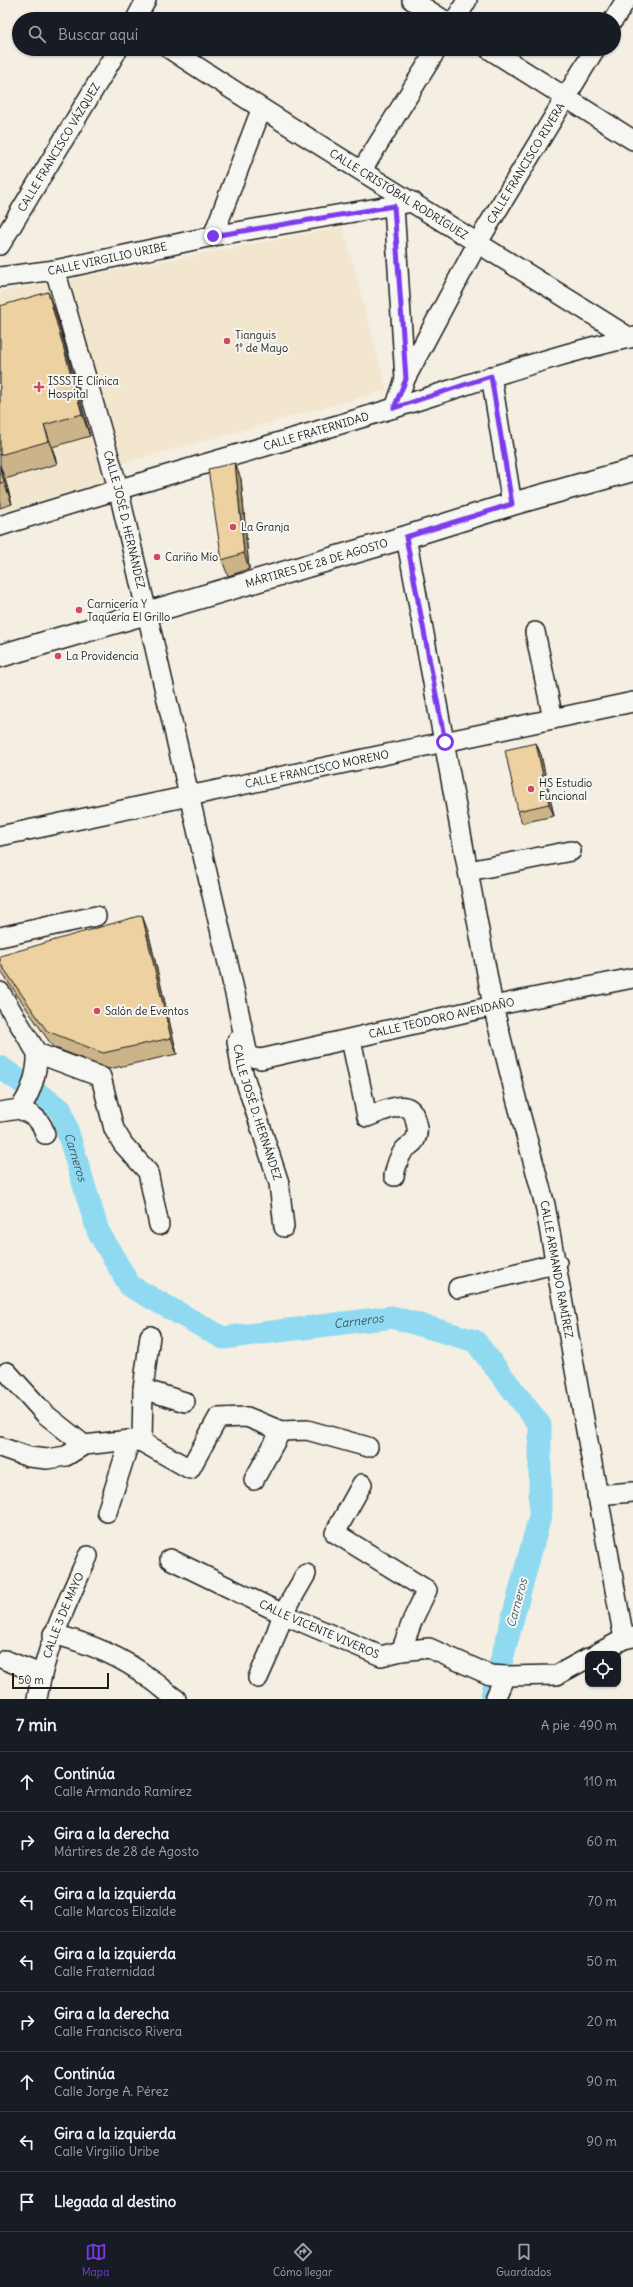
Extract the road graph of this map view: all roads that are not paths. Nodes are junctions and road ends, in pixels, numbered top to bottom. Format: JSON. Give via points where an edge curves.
{"nodes":[{"id":1,"x":146,"y":0,"type":"edge"},
{"id":2,"x":412,"y":0,"type":"edge"},
{"id":3,"x":467,"y":0,"type":"edge"},
{"id":4,"x":626,"y":0,"type":"edge"},
{"id":5,"x":140,"y":12,"type":"edge"},
{"id":6,"x":431,"y":12,"type":"edge"},
{"id":7,"x":460,"y":12,"type":"edge"},
{"id":8,"x":618,"y":12,"type":"edge"},
{"id":9,"x":114,"y":56,"type":"edge"},
{"id":10,"x":180,"y":56,"type":"edge"},
{"id":11,"x":433,"y":56,"type":"edge"},
{"id":12,"x":500,"y":56,"type":"edge"},
{"id":13,"x":592,"y":56,"type":"edge"},
{"id":14,"x":566,"y":98,"type":"junction"},
{"id":15,"x":261,"y":110,"type":"junction"},
{"id":16,"x":633,"y":140,"type":"edge"},
{"id":17,"x":362,"y":170,"type":"junction"},
{"id":18,"x":403,"y":204,"type":"junction"},
{"id":19,"x":213,"y":236,"type":"junction"},
{"id":20,"x":478,"y":242,"type":"junction"},
{"id":21,"x":0,"y":245,"type":"edge"},
{"id":22,"x":55,"y":270,"type":"junction"},
{"id":23,"x":0,"y":277,"type":"edge"},
{"id":24,"x":631,"y":337,"type":"edge"},
{"id":25,"x":491,"y":376,"type":"junction"},
{"id":26,"x":406,"y":379,"type":"junction"},
{"id":27,"x":394,"y":408,"type":"junction"},
{"id":28,"x":633,"y":470,"type":"edge"},
{"id":29,"x":118,"y":488,"type":"junction"},
{"id":30,"x":512,"y":504,"type":"junction"},
{"id":31,"x":0,"y":526,"type":"edge"},
{"id":32,"x":406,"y":537,"type":"junction"},
{"id":33,"x":148,"y":613,"type":"junction"},
{"id":34,"x":535,"y":632,"type":"dead end"},
{"id":35,"x":0,"y":656,"type":"edge"},
{"id":36,"x":633,"y":702,"type":"edge"},
{"id":37,"x":553,"y":719,"type":"junction"},
{"id":38,"x":445,"y":742,"type":"junction"},
{"id":39,"x":452,"y":776,"type":"junction"},
{"id":40,"x":189,"y":794,"type":"junction"},
{"id":41,"x":0,"y":836,"type":"edge"},
{"id":42,"x":571,"y":850,"type":"dead end"},
{"id":43,"x":479,"y":868,"type":"junction"},
{"id":44,"x":474,"y":904,"type":"junction"},
{"id":45,"x":96,"y":916,"type":"dead end"},
{"id":46,"x":0,"y":937,"type":"edge"},
{"id":47,"x":216,"y":960,"type":"dead end"},
{"id":48,"x":633,"y":978,"type":"edge"},
{"id":49,"x":0,"y":992,"type":"edge"},
{"id":50,"x":236,"y":998,"type":"junction"},
{"id":51,"x":493,"y":1006,"type":"junction"},
{"id":52,"x":351,"y":1039,"type":"junction"},
{"id":53,"x":251,"y":1057,"type":"joint"},
{"id":54,"x":37,"y":1061,"type":"junction"},
{"id":55,"x":22,"y":1106,"type":"junction"},
{"id":56,"x":0,"y":1112,"type":"edge"},
{"id":57,"x":45,"y":1134,"type":"dead end"},
{"id":58,"x":394,"y":1176,"type":"dead end"},
{"id":59,"x":158,"y":1225,"type":"dead end"},
{"id":60,"x":284,"y":1227,"type":"dead end"},
{"id":61,"x":557,"y":1263,"type":"junction"},
{"id":62,"x":458,"y":1288,"type":"dead end"},
{"id":63,"x":150,"y":1336,"type":"dead end"},
{"id":64,"x":8,"y":1372,"type":"dead end"},
{"id":65,"x":143,"y":1389,"type":"junction"},
{"id":66,"x":185,"y":1402,"type":"dead end"},
{"id":67,"x":281,"y":1431,"type":"junction"},
{"id":68,"x":136,"y":1441,"type":"junction"},
{"id":69,"x":84,"y":1446,"type":"junction"},
{"id":70,"x":0,"y":1447,"type":"edge"},
{"id":71,"x":368,"y":1447,"type":"dead end"},
{"id":72,"x":254,"y":1480,"type":"dead end"},
{"id":73,"x":362,"y":1484,"type":"dead end"},
{"id":74,"x":633,"y":1492,"type":"edge"},
{"id":75,"x":598,"y":1495,"type":"junction"},
{"id":76,"x":107,"y":1512,"type":"dead end"},
{"id":77,"x":88,"y":1556,"type":"dead end"},
{"id":78,"x":170,"y":1559,"type":"dead end"},
{"id":79,"x":306,"y":1574,"type":"dead end"},
{"id":80,"x":283,"y":1614,"type":"junction"},
{"id":81,"x":53,"y":1634,"type":"junction"},
{"id":82,"x":629,"y":1638,"type":"edge"},
{"id":83,"x":401,"y":1651,"type":"junction"},
{"id":84,"x":602,"y":1651,"type":"edge"},
{"id":85,"x":5,"y":1660,"type":"dead end"},
{"id":86,"x":585,"y":1660,"type":"edge"},
{"id":87,"x":41,"y":1674,"type":"junction"},
{"id":88,"x":498,"y":1676,"type":"junction"},
{"id":89,"x":258,"y":1678,"type":"dead end"},
{"id":90,"x":37,"y":1699,"type":"edge"},
{"id":91,"x":176,"y":1699,"type":"edge"},
{"id":92,"x":495,"y":1699,"type":"edge"}],
"edges":[{"from":1,"to":5,"type":"street"},
{"from":2,"to":6,"type":"street"},
{"from":3,"to":7,"type":"street"},
{"from":4,"to":8,"type":"street"},
{"from":9,"to":21,"type":"street","name":"CALLE FRANCISCO VÁZQUEZ"},
{"from":10,"to":15,"type":"street","name":"CALLE CRISTÓBAL RODRÍGUEZ"},
{"from":11,"to":17,"type":"street"},
{"from":12,"to":14,"type":"street"},
{"from":13,"to":14,"type":"street","name":"CALLE FRANCISCO RIVERA"},
{"from":14,"to":16,"type":"street"},
{"from":14,"to":20,"type":"street","name":"CALLE FRANCISCO RIVERA"},
{"from":15,"to":17,"type":"street","name":"CALLE CRISTÓBAL RODRÍGUEZ"},
{"from":15,"to":19,"type":"street"},
{"from":17,"to":18,"type":"street","name":"CALLE CRISTÓBAL RODRÍGUEZ"},
{"from":18,"to":19,"type":"street","name":"CALLE VIRGILIO URIBE"},
{"from":18,"to":20,"type":"street","name":"CALLE CRISTÓBAL RODRÍGUEZ"},
{"from":18,"to":26,"type":"street"},
{"from":19,"to":22,"type":"street","name":"CALLE VIRGILIO URIBE"},
{"from":20,"to":24,"type":"street","name":"CALLE CRISTÓBAL RODRÍGUEZ"},
{"from":20,"to":26,"type":"street","name":"CALLE FRANCISCO RIVERA"},
{"from":22,"to":23,"type":"street","name":"CALLE VIRGILIO URIBE"},
{"from":22,"to":29,"type":"street","name":"CALLE JOSÉ D. HERNÁNDEZ"},
{"from":24,"to":25,"type":"street","name":"CALLE FRATERNIDAD"},
{"from":25,"to":27,"type":"street","name":"CALLE FRATERNIDAD"},
{"from":25,"to":30,"type":"street"},
{"from":26,"to":27,"type":"street","name":"CALLE FRANCISCO RIVERA"},
{"from":27,"to":29,"type":"street","name":"CALLE FRATERNIDAD"},
{"from":28,"to":30,"type":"main road","name":"MÁRTIRES DE 28 DE AGOSTO"},
{"from":29,"to":31,"type":"street","name":"CALLE FRATERNIDAD"},
{"from":29,"to":33,"type":"street","name":"CALLE JOSÉ D. HERNÁNDEZ"},
{"from":30,"to":32,"type":"main road","name":"MÁRTIRES DE 28 DE AGOSTO"},
{"from":32,"to":33,"type":"main road","name":"MÁRTIRES DE 28 DE AGOSTO"},
{"from":32,"to":38,"type":"street","name":"CALLE ARMANDO RAMÍREZ"},
{"from":33,"to":35,"type":"main road","name":"MÁRTIRES DE 28 DE AGOSTO"},
{"from":33,"to":40,"type":"street","name":"CALLE JOSÉ D. HERNÁNDEZ"},
{"from":34,"to":37,"type":"street"},
{"from":36,"to":37,"type":"street","name":"CALLE FRANCISCO MORENO"},
{"from":37,"to":38,"type":"street","name":"CALLE FRANCISCO MORENO"},
{"from":38,"to":39,"type":"street","name":"CALLE ARMANDO RAMÍREZ"},
{"from":38,"to":40,"type":"street","name":"CALLE FRANCISCO MORENO"},
{"from":39,"to":43,"type":"street","name":"CALLE ARMANDO RAMÍREZ","via":[[463,790]]},
{"from":39,"to":44,"type":"street","name":"CALLE ARMANDO RAMÍREZ"},
{"from":40,"to":41,"type":"street","name":"CALLE FRANCISCO MORENO"},
{"from":40,"to":47,"type":"street","name":"CALLE JOSÉ D. HERNÁNDEZ","via":[[190,843]]},
{"from":40,"to":50,"type":"street","name":"CALLE JOSÉ D. HERNÁNDEZ"},
{"from":42,"to":43,"type":"street"},
{"from":43,"to":44,"type":"street","name":"CALLE ARMANDO RAMÍREZ","via":[[480,884]]},
{"from":44,"to":51,"type":"street","name":"CALLE ARMANDO RAMÍREZ"},
{"from":45,"to":46,"type":"street"},
{"from":48,"to":51,"type":"street","name":"CALLE TEODORO AVENDAÑO"},
{"from":49,"to":54,"type":"street"},
{"from":50,"to":53,"type":"street","name":"CALLE JOSÉ D. HERNÁNDEZ","via":[[247,1051]]},
{"from":50,"to":60,"type":"street","name":"CALLE JOSÉ D. HERNÁNDEZ","via":[[233,1013],[241,1067],[279,1183]]},
{"from":51,"to":52,"type":"street","name":"CALLE TEODORO AVENDAÑO"},
{"from":51,"to":61,"type":"street","name":"CALLE ARMANDO RAMÍREZ","via":[[545,1205]]},
{"from":52,"to":53,"type":"street","name":"CALLE TEODORO AVENDAÑO","via":[[261,1059]]},
{"from":52,"to":58,"type":"street","via":[[367,1117],[400,1106],[409,1107],[414,1112],[418,1133],[414,1142],[405,1149],[397,1162]]},
{"from":54,"to":55,"type":"street"},
{"from":54,"to":59,"type":"street","via":[[102,1077],[114,1129],[123,1144],[148,1172]]},
{"from":55,"to":56,"type":"street"},
{"from":55,"to":57,"type":"street","via":[[37,1117],[43,1125]]},
{"from":61,"to":62,"type":"street"},
{"from":61,"to":75,"type":"street","name":"CALLE ARMANDO RAMÍREZ"},
{"from":63,"to":65,"type":"street"},
{"from":64,"to":69,"type":"street","via":[[44,1414]]},
{"from":65,"to":66,"type":"street"},
{"from":65,"to":68,"type":"street"},
{"from":67,"to":68,"type":"street","via":[[247,1417],[218,1418],[190,1469]]},
{"from":67,"to":71,"type":"street","via":[[307,1430]]},
{"from":67,"to":72,"type":"street"},
{"from":68,"to":69,"type":"street","via":[[108,1441]]},
{"from":68,"to":76,"type":"street"},
{"from":69,"to":70,"type":"street","via":[[66,1456],[47,1459],[29,1457]]},
{"from":73,"to":83,"type":"street","via":[[335,1533],[427,1590]]},
{"from":74,"to":75,"type":"street"},
{"from":75,"to":82,"type":"street","name":"CALLE ARMANDO RAMÍREZ"},
{"from":77,"to":81,"type":"street","name":"CALLE 3 DE MAYO"},
{"from":78,"to":80,"type":"street","name":"CALLE VICENTE VIVEROS"},
{"from":79,"to":80,"type":"street"},
{"from":80,"to":83,"type":"street","name":"CALLE VICENTE VIVEROS","via":[[381,1656]]},
{"from":80,"to":89,"type":"street"},
{"from":81,"to":87,"type":"street","name":"CALLE 3 DE MAYO"},
{"from":81,"to":91,"type":"street","via":[[87,1643],[118,1659],[149,1677]]},
{"from":82,"to":84,"type":"street"},
{"from":83,"to":88,"type":"street","name":"CALLE VICENTE VIVEROS","via":[[429,1648]]},
{"from":85,"to":87,"type":"street"},
{"from":86,"to":88,"type":"street","name":"CALLE VICENTE VIVEROS","via":[[557,1675]]},
{"from":87,"to":90,"type":"street","name":"CALLE 3 DE MAYO"},
{"from":88,"to":92,"type":"street"}]}
